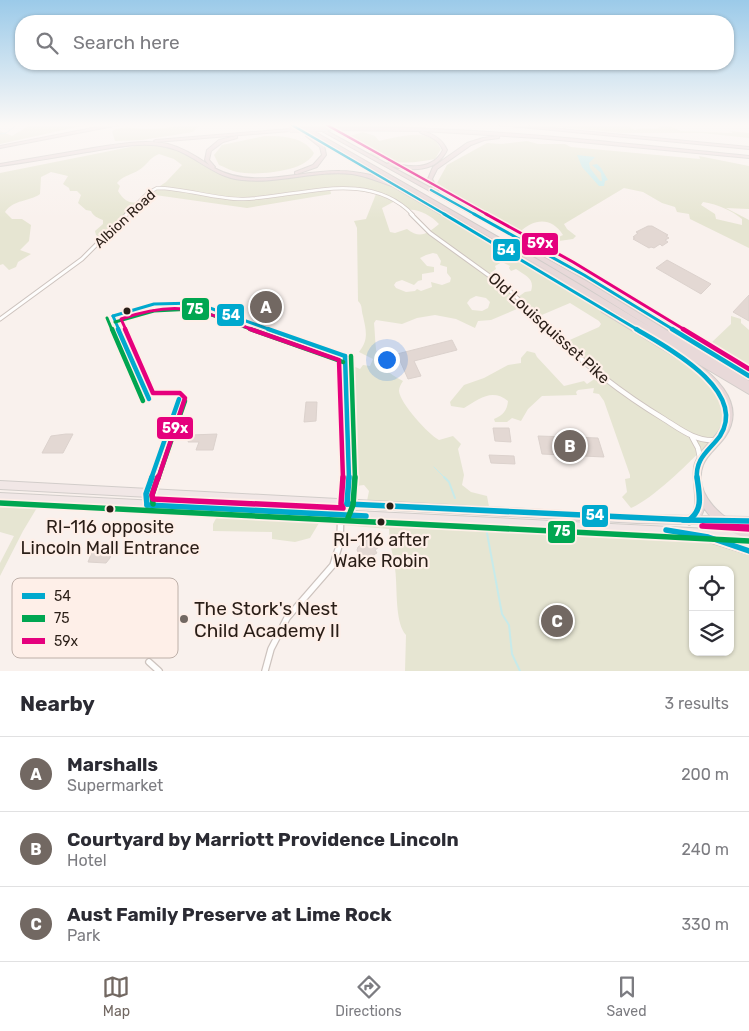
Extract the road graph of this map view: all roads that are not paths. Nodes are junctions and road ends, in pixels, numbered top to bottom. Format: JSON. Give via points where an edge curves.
{"nodes":[{"id":1,"x":54,"y":156,"type":"edge"},
{"id":2,"x":190,"y":156,"type":"edge"},
{"id":3,"x":207,"y":156,"type":"edge"},
{"id":4,"x":323,"y":156,"type":"edge"},
{"id":5,"x":345,"y":156,"type":"edge"},
{"id":6,"x":352,"y":156,"type":"edge"},
{"id":7,"x":360,"y":156,"type":"edge"},
{"id":8,"x":369,"y":156,"type":"edge"},
{"id":9,"x":371,"y":156,"type":"edge"},
{"id":10,"x":443,"y":156,"type":"edge"},
{"id":11,"x":452,"y":156,"type":"edge"},
{"id":12,"x":707,"y":156,"type":"edge"},
{"id":13,"x":749,"y":162,"type":"edge"},
{"id":14,"x":0,"y":165,"type":"edge"},
{"id":15,"x":332,"y":188,"type":"joint"},
{"id":16,"x":413,"y":196,"type":"junction"},
{"id":17,"x":450,"y":201,"type":"junction"},
{"id":18,"x":543,"y":253,"type":"junction"},
{"id":19,"x":523,"y":260,"type":"junction"},
{"id":20,"x":0,"y":319,"type":"edge"},
{"id":21,"x":749,"y":376,"type":"edge"},
{"id":22,"x":730,"y":379,"type":"junction"},
{"id":23,"x":749,"y":381,"type":"edge"},
{"id":24,"x":749,"y":384,"type":"edge"},
{"id":25,"x":749,"y":391,"type":"edge"},
{"id":26,"x":688,"y":434,"type":"junction"},
{"id":27,"x":716,"y":440,"type":"junction"},
{"id":28,"x":699,"y":461,"type":"junction"},
{"id":29,"x":697,"y":485,"type":"junction"},
{"id":30,"x":0,"y":486,"type":"edge"},
{"id":31,"x":0,"y":497,"type":"edge"},
{"id":32,"x":344,"y":503,"type":"junction"},
{"id":33,"x":511,"y":512,"type":"junction"},
{"id":34,"x":342,"y":515,"type":"junction"},
{"id":35,"x":689,"y":520,"type":"junction"},
{"id":36,"x":719,"y":520,"type":"junction"},
{"id":37,"x":749,"y":521,"type":"edge"},
{"id":38,"x":512,"y":523,"type":"junction"},
{"id":39,"x":678,"y":531,"type":"junction"},
{"id":40,"x":749,"y":535,"type":"edge"},
{"id":41,"x":749,"y":551,"type":"edge"},
{"id":42,"x":149,"y":662,"type":"dead end"},
{"id":43,"x":159,"y":671,"type":"edge"},
{"id":44,"x":265,"y":671,"type":"edge"}],
"edges":[{"from":1,"to":14,"type":"highway"},
{"from":2,"to":16,"type":"highway","via":[[214,171],[244,179],[274,179],[332,171],[359,173]]},
{"from":3,"to":4,"type":"highway","via":[[218,169],[241,176],[270,177],[317,165]]},
{"from":5,"to":16,"type":"highway"},
{"from":6,"to":22,"type":"highway","via":[[550,269]]},
{"from":7,"to":24,"type":"highway","via":[[564,271]]},
{"from":8,"to":17,"type":"highway"},
{"from":9,"to":10,"type":"highway","via":[[408,168],[434,163]]},
{"from":11,"to":17,"type":"highway","via":[[437,166],[430,181]]},
{"from":12,"to":13,"type":"highway"},
{"from":15,"to":20,"type":"street","name":"Albion Road","via":[[243,199],[157,188],[82,259]]},
{"from":15,"to":26,"type":"street","name":"Old Louisquisset Pike","via":[[369,191],[400,203],[430,234],[509,290],[591,369],[628,397]]},
{"from":16,"to":19,"type":"highway"},
{"from":17,"to":18,"type":"highway"},
{"from":18,"to":21,"type":"highway"},
{"from":18,"to":23,"type":"highway"},
{"from":19,"to":22,"type":"highway"},
{"from":19,"to":27,"type":"highway","via":[[706,374],[720,390],[728,410],[727,424]]},
{"from":22,"to":25,"type":"highway"},
{"from":26,"to":27,"type":"street","via":[[701,440]]},
{"from":26,"to":28,"type":"street","via":[[698,448]]},
{"from":27,"to":28,"type":"highway"},
{"from":28,"to":29,"type":"highway"},
{"from":29,"to":35,"type":"highway","via":[[699,511]]},
{"from":29,"to":36,"type":"highway","via":[[707,507]]},
{"from":30,"to":32,"type":"main road"},
{"from":31,"to":34,"type":"main road"},
{"from":32,"to":33,"type":"main road"},
{"from":32,"to":34,"type":"street"},
{"from":33,"to":35,"type":"main road"},
{"from":33,"to":38,"type":"main road"},
{"from":34,"to":38,"type":"main road"},
{"from":34,"to":44,"type":"street","via":[[334,564],[283,623]]},
{"from":35,"to":36,"type":"main road"},
{"from":36,"to":37,"type":"main road"},
{"from":36,"to":40,"type":"highway"},
{"from":38,"to":39,"type":"main road"},
{"from":39,"to":40,"type":"main road"},
{"from":39,"to":41,"type":"street"},
{"from":42,"to":43,"type":"street"}]}
